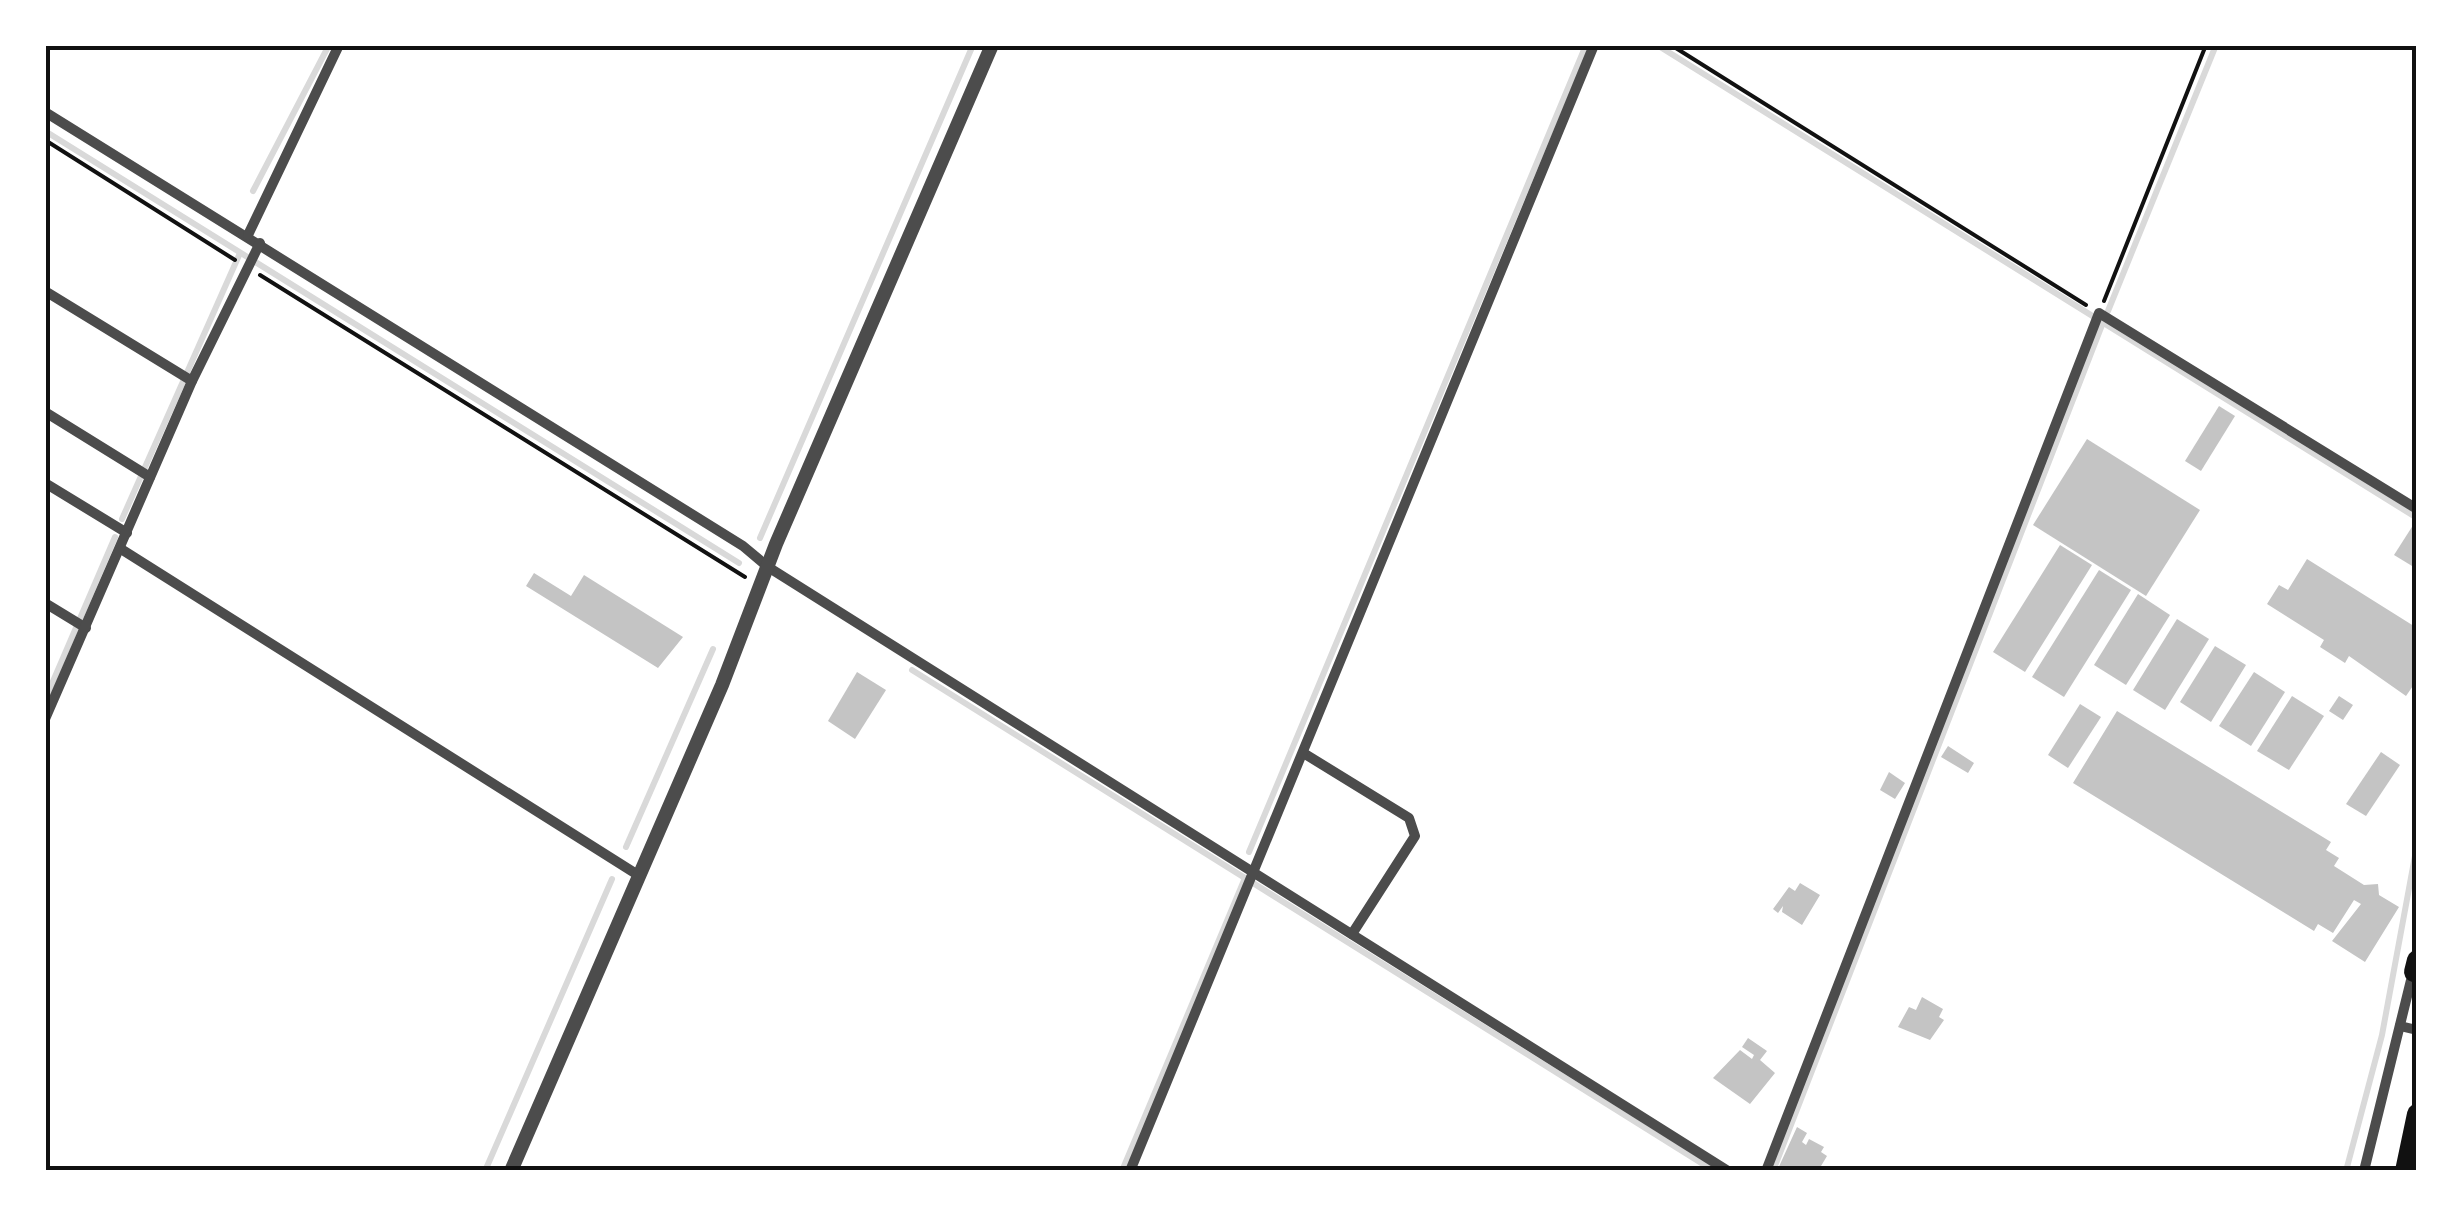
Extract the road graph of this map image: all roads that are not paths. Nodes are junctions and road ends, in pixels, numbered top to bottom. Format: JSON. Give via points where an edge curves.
{"nodes":[{"id":1,"x":339,"y":45,"type":"edge"},
{"id":2,"x":992,"y":45,"type":"edge"},
{"id":3,"x":1594,"y":45,"type":"edge"},
{"id":4,"x":45,"y":112,"type":"edge"},
{"id":5,"x":248,"y":235,"type":"junction"},
{"id":6,"x":260,"y":242,"type":"junction"},
{"id":7,"x":45,"y":291,"type":"edge"},
{"id":8,"x":186,"y":377,"type":"junction"},
{"id":9,"x":45,"y":412,"type":"edge"},
{"id":10,"x":145,"y":474,"type":"junction"},
{"id":11,"x":45,"y":483,"type":"edge"},
{"id":12,"x":2417,"y":509,"type":"edge"},
{"id":13,"x":128,"y":534,"type":"junction"},
{"id":14,"x":121,"y":549,"type":"junction"},
{"id":15,"x":768,"y":567,"type":"junction"},
{"id":16,"x":45,"y":604,"type":"edge"},
{"id":17,"x":80,"y":624,"type":"junction"},
{"id":18,"x":45,"y":719,"type":"edge"},
{"id":19,"x":1305,"y":754,"type":"junction"},
{"id":20,"x":638,"y":876,"type":"junction"},
{"id":21,"x":1252,"y":880,"type":"junction"},
{"id":22,"x":1352,"y":934,"type":"junction"},
{"id":23,"x":2416,"y":962,"type":"edge"},
{"id":24,"x":2400,"y":1026,"type":"junction"},
{"id":25,"x":2417,"y":1030,"type":"edge"},
{"id":26,"x":2417,"y":1114,"type":"edge"},
{"id":27,"x":511,"y":1171,"type":"edge"},
{"id":28,"x":1130,"y":1171,"type":"edge"},
{"id":29,"x":1728,"y":1171,"type":"edge"},
{"id":30,"x":1766,"y":1171,"type":"edge"},
{"id":31,"x":2364,"y":1171,"type":"edge"},
{"id":32,"x":2404,"y":1171,"type":"edge"}],
"edges":[{"from":1,"to":5,"type":"street"},
{"from":2,"to":15,"type":"street"},
{"from":3,"to":19,"type":"street"},
{"from":4,"to":5,"type":"street"},
{"from":5,"to":6,"type":"street"},
{"from":6,"to":8,"type":"street"},
{"from":6,"to":15,"type":"street"},
{"from":7,"to":8,"type":"street"},
{"from":8,"to":10,"type":"street"},
{"from":9,"to":10,"type":"street"},
{"from":10,"to":13,"type":"street"},
{"from":11,"to":13,"type":"street"},
{"from":12,"to":30,"type":"street","via":[[2097,317]]},
{"from":13,"to":14,"type":"street"},
{"from":14,"to":17,"type":"street"},
{"from":14,"to":20,"type":"street"},
{"from":15,"to":20,"type":"street"},
{"from":15,"to":21,"type":"street"},
{"from":16,"to":17,"type":"street"},
{"from":17,"to":18,"type":"street"},
{"from":19,"to":21,"type":"street"},
{"from":19,"to":22,"type":"street","via":[[1409,818],[1416,836]]},
{"from":20,"to":27,"type":"street"},
{"from":21,"to":22,"type":"street"},
{"from":21,"to":28,"type":"street"},
{"from":22,"to":29,"type":"street"},
{"from":23,"to":24,"type":"street"},
{"from":24,"to":25,"type":"street"},
{"from":24,"to":31,"type":"street"},
{"from":26,"to":32,"type":"highway"}]}
